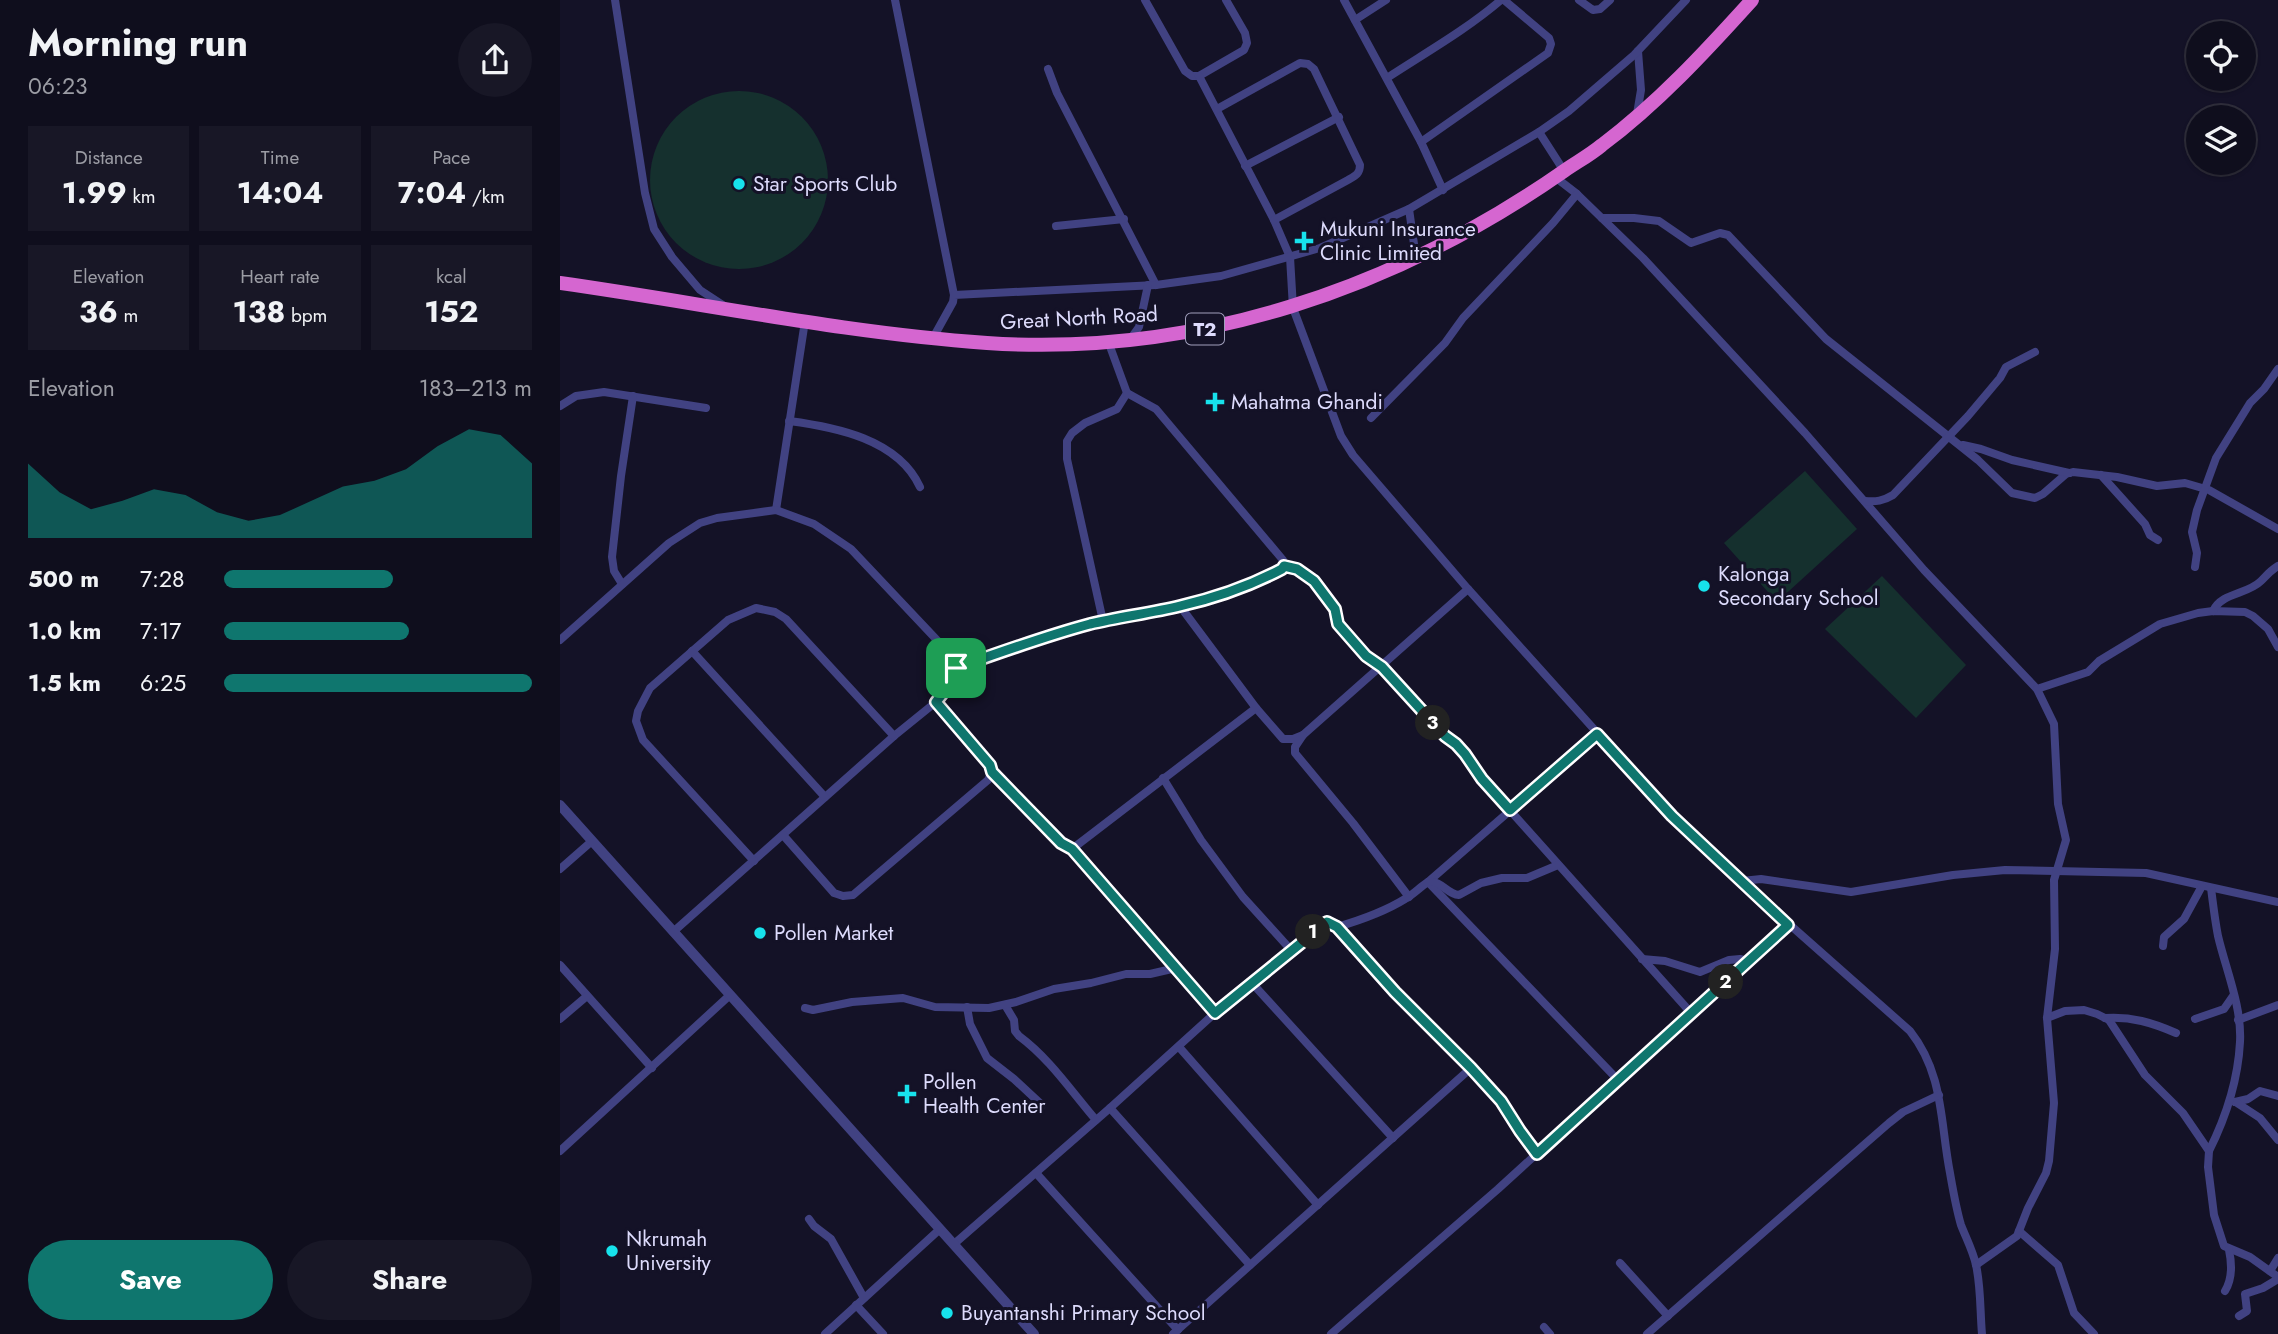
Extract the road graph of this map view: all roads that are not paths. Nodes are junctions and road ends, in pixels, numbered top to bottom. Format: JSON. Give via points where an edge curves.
{"nodes":[{"id":1,"x":615,"y":0,"type":"edge"},
{"id":2,"x":895,"y":0,"type":"edge"},
{"id":3,"x":1145,"y":0,"type":"edge"},
{"id":4,"x":1226,"y":0,"type":"edge"},
{"id":5,"x":1344,"y":0,"type":"edge"},
{"id":6,"x":1386,"y":0,"type":"edge"},
{"id":7,"x":1502,"y":0,"type":"edge"},
{"id":8,"x":1580,"y":0,"type":"edge"},
{"id":9,"x":1610,"y":0,"type":"edge"},
{"id":10,"x":1752,"y":0,"type":"edge"},
{"id":11,"x":1682,"y":2,"type":"edge"},
{"id":12,"x":1355,"y":20,"type":"junction"},
{"id":13,"x":1638,"y":51,"type":"junction"},
{"id":14,"x":1048,"y":69,"type":"dead end"},
{"id":15,"x":1199,"y":76,"type":"junction"},
{"id":16,"x":1387,"y":78,"type":"junction"},
{"id":17,"x":1216,"y":109,"type":"junction"},
{"id":18,"x":1339,"y":117,"type":"junction"},
{"id":19,"x":1636,"y":117,"type":"junction"},
{"id":20,"x":1539,"y":132,"type":"junction"},
{"id":21,"x":1421,"y":142,"type":"junction"},
{"id":22,"x":1245,"y":166,"type":"junction"},
{"id":23,"x":1560,"y":174,"type":"junction"},
{"id":24,"x":1443,"y":190,"type":"junction"},
{"id":25,"x":1577,"y":194,"type":"junction"},
{"id":26,"x":1409,"y":209,"type":"junction"},
{"id":27,"x":1602,"y":218,"type":"junction"},
{"id":28,"x":1124,"y":219,"type":"junction"},
{"id":29,"x":1274,"y":220,"type":"junction"},
{"id":30,"x":1056,"y":226,"type":"dead end"},
{"id":31,"x":1290,"y":257,"type":"junction"},
{"id":32,"x":1416,"y":258,"type":"junction"},
{"id":33,"x":560,"y":283,"type":"edge"},
{"id":34,"x":1152,"y":285,"type":"junction"},
{"id":35,"x":954,"y":295,"type":"junction"},
{"id":36,"x":1293,"y":307,"type":"junction"},
{"id":37,"x":729,"y":309,"type":"junction"},
{"id":38,"x":805,"y":321,"type":"junction"},
{"id":39,"x":933,"y":338,"type":"junction"},
{"id":40,"x":1131,"y":338,"type":"junction"},
{"id":41,"x":1108,"y":341,"type":"junction"},
{"id":42,"x":2035,"y":352,"type":"dead end"},
{"id":43,"x":2278,"y":369,"type":"edge"},
{"id":44,"x":1127,"y":393,"type":"junction"},
{"id":45,"x":633,"y":396,"type":"junction"},
{"id":46,"x":560,"y":406,"type":"edge"},
{"id":47,"x":706,"y":408,"type":"dead end"},
{"id":48,"x":1371,"y":418,"type":"dead end"},
{"id":49,"x":789,"y":421,"type":"junction"},
{"id":50,"x":1947,"y":435,"type":"junction"},
{"id":51,"x":1958,"y":444,"type":"junction"},
{"id":52,"x":2069,"y":472,"type":"junction"},
{"id":53,"x":2101,"y":475,"type":"junction"},
{"id":54,"x":920,"y":487,"type":"dead end"},
{"id":55,"x":2205,"y":490,"type":"junction"},
{"id":56,"x":1864,"y":501,"type":"junction"},
{"id":57,"x":776,"y":510,"type":"junction"},
{"id":58,"x":2278,"y":529,"type":"edge"},
{"id":59,"x":2158,"y":540,"type":"dead end"},
{"id":60,"x":1284,"y":566,"type":"junction"},
{"id":61,"x":2278,"y":566,"type":"edge"},
{"id":62,"x":2195,"y":567,"type":"dead end"},
{"id":63,"x":622,"y":584,"type":"junction"},
{"id":64,"x":1468,"y":589,"type":"junction"},
{"id":65,"x":1180,"y":606,"type":"junction"},
{"id":66,"x":2213,"y":611,"type":"junction"},
{"id":67,"x":1103,"y":621,"type":"junction"},
{"id":68,"x":560,"y":640,"type":"edge"},
{"id":69,"x":2278,"y":647,"type":"edge"},
{"id":70,"x":692,"y":652,"type":"junction"},
{"id":71,"x":1382,"y":667,"type":"junction"},
{"id":72,"x":956,"y":668,"type":"junction"},
{"id":73,"x":2037,"y":689,"type":"junction"},
{"id":74,"x":936,"y":702,"type":"junction"},
{"id":75,"x":1256,"y":708,"type":"junction"},
{"id":76,"x":1597,"y":734,"type":"junction"},
{"id":77,"x":894,"y":736,"type":"junction"},
{"id":78,"x":1303,"y":736,"type":"junction"},
{"id":79,"x":1283,"y":739,"type":"junction"},
{"id":80,"x":1294,"y":751,"type":"junction"},
{"id":81,"x":992,"y":772,"type":"junction"},
{"id":82,"x":1163,"y":778,"type":"junction"},
{"id":83,"x":825,"y":797,"type":"junction"},
{"id":84,"x":560,"y":806,"type":"edge"},
{"id":85,"x":1510,"y":810,"type":"junction"},
{"id":86,"x":783,"y":835,"type":"junction"},
{"id":87,"x":592,"y":841,"type":"junction"},
{"id":88,"x":1072,"y":849,"type":"junction"},
{"id":89,"x":754,"y":861,"type":"junction"},
{"id":90,"x":1558,"y":865,"type":"junction"},
{"id":91,"x":560,"y":869,"type":"edge"},
{"id":92,"x":2057,"y":870,"type":"junction"},
{"id":93,"x":1742,"y":881,"type":"junction"},
{"id":94,"x":1428,"y":882,"type":"junction"},
{"id":95,"x":2206,"y":887,"type":"junction"},
{"id":96,"x":1409,"y":897,"type":"junction"},
{"id":97,"x":2278,"y":902,"type":"edge"},
{"id":98,"x":1788,"y":925,"type":"junction"},
{"id":99,"x":1337,"y":927,"type":"junction"},
{"id":100,"x":673,"y":932,"type":"junction"},
{"id":101,"x":2163,"y":946,"type":"dead end"},
{"id":102,"x":1291,"y":950,"type":"junction"},
{"id":103,"x":1642,"y":959,"type":"junction"},
{"id":104,"x":1748,"y":961,"type":"junction"},
{"id":105,"x":560,"y":965,"type":"edge"},
{"id":106,"x":1177,"y":968,"type":"junction"},
{"id":107,"x":1252,"y":984,"type":"junction"},
{"id":108,"x":730,"y":995,"type":"junction"},
{"id":109,"x":587,"y":996,"type":"junction"},
{"id":110,"x":2233,"y":996,"type":"junction"},
{"id":111,"x":1005,"y":1005,"type":"junction"},
{"id":112,"x":2278,"y":1005,"type":"edge"},
{"id":113,"x":967,"y":1007,"type":"junction"},
{"id":114,"x":805,"y":1008,"type":"dead end"},
{"id":115,"x":1215,"y":1013,"type":"junction"},
{"id":116,"x":1692,"y":1014,"type":"junction"},
{"id":117,"x":2046,"y":1018,"type":"junction"},
{"id":118,"x":2105,"y":1018,"type":"junction"},
{"id":119,"x":560,"y":1019,"type":"edge"},
{"id":120,"x":2194,"y":1019,"type":"dead end"},
{"id":121,"x":2238,"y":1020,"type":"junction"},
{"id":122,"x":2176,"y":1033,"type":"dead end"},
{"id":123,"x":1178,"y":1047,"type":"junction"},
{"id":124,"x":652,"y":1068,"type":"junction"},
{"id":125,"x":1471,"y":1068,"type":"junction"},
{"id":126,"x":1618,"y":1080,"type":"junction"},
{"id":127,"x":1938,"y":1095,"type":"junction"},
{"id":128,"x":2278,"y":1096,"type":"edge"},
{"id":129,"x":2233,"y":1102,"type":"junction"},
{"id":130,"x":1042,"y":1105,"type":"dead end"},
{"id":131,"x":1110,"y":1108,"type":"junction"},
{"id":132,"x":1096,"y":1120,"type":"junction"},
{"id":133,"x":1393,"y":1138,"type":"junction"},
{"id":134,"x":2278,"y":1140,"type":"edge"},
{"id":135,"x":560,"y":1150,"type":"edge"},
{"id":136,"x":2209,"y":1150,"type":"junction"},
{"id":137,"x":1537,"y":1154,"type":"junction"},
{"id":138,"x":1036,"y":1173,"type":"junction"},
{"id":139,"x":1318,"y":1205,"type":"junction"},
{"id":140,"x":809,"y":1219,"type":"dead end"},
{"id":141,"x":940,"y":1229,"type":"junction"},
{"id":142,"x":2019,"y":1231,"type":"junction"},
{"id":143,"x":954,"y":1244,"type":"junction"},
{"id":144,"x":2230,"y":1250,"type":"junction"},
{"id":145,"x":2278,"y":1258,"type":"edge"},
{"id":146,"x":1620,"y":1263,"type":"dead end"},
{"id":147,"x":1250,"y":1265,"type":"junction"},
{"id":148,"x":1976,"y":1265,"type":"junction"},
{"id":149,"x":2270,"y":1271,"type":"junction"},
{"id":150,"x":2278,"y":1278,"type":"edge"},
{"id":151,"x":2231,"y":1282,"type":"junction"},
{"id":152,"x":2225,"y":1291,"type":"dead end"},
{"id":153,"x":2245,"y":1294,"type":"junction"},
{"id":154,"x":864,"y":1298,"type":"junction"},
{"id":155,"x":856,"y":1305,"type":"junction"},
{"id":156,"x":1668,"y":1316,"type":"junction"},
{"id":157,"x":2239,"y":1316,"type":"dead end"},
{"id":158,"x":1175,"y":1332,"type":"edge"},
{"id":159,"x":825,"y":1334,"type":"edge"},
{"id":160,"x":883,"y":1334,"type":"edge"},
{"id":161,"x":1034,"y":1334,"type":"edge"},
{"id":162,"x":1331,"y":1334,"type":"edge"},
{"id":163,"x":1647,"y":1334,"type":"edge"},
{"id":164,"x":1982,"y":1334,"type":"edge"},
{"id":165,"x":2094,"y":1334,"type":"edge"}],
"edges":[{"from":1,"to":37,"type":"street","via":[[654,229],[700,290]]},
{"from":2,"to":35,"type":"street"},
{"from":3,"to":15,"type":"street","via":[[1185,71]]},
{"from":4,"to":15,"type":"street","via":[[1247,43],[1244,50]]},
{"from":5,"to":12,"type":"street"},
{"from":6,"to":12,"type":"street"},
{"from":7,"to":16,"type":"street","via":[[1474,24]]},
{"from":7,"to":21,"type":"street","via":[[1549,38],[1548,53]]},
{"from":8,"to":9,"type":"street","via":[[1593,10]]},
{"from":10,"to":19,"type":"highway","name":"Great North Road","number":"T2","via":[[1699,60]]},
{"from":11,"to":13,"type":"street"},
{"from":12,"to":16,"type":"street"},
{"from":13,"to":19,"type":"street","via":[[1641,90]]},
{"from":13,"to":20,"type":"street"},
{"from":14,"to":28,"type":"street"},
{"from":15,"to":17,"type":"street"},
{"from":16,"to":21,"type":"street"},
{"from":17,"to":18,"type":"street","via":[[1300,63],[1314,69]]},
{"from":17,"to":22,"type":"street"},
{"from":18,"to":22,"type":"street"},
{"from":18,"to":29,"type":"street","via":[[1360,165],[1358,173]]},
{"from":19,"to":23,"type":"highway","name":"Great North Road","number":"T2"},
{"from":20,"to":23,"type":"street"},
{"from":20,"to":24,"type":"street"},
{"from":21,"to":24,"type":"street"},
{"from":22,"to":29,"type":"street"},
{"from":23,"to":25,"type":"street"},
{"from":23,"to":32,"type":"highway","name":"Great North Road","number":"T2","via":[[1475,229]]},
{"from":24,"to":26,"type":"street"},
{"from":25,"to":27,"type":"street"},
{"from":25,"to":48,"type":"street","via":[[1445,343]]},
{"from":26,"to":31,"type":"street"},
{"from":26,"to":32,"type":"street"},
{"from":27,"to":50,"type":"street","via":[[1659,221],[1691,243],[1724,233],[1826,339]]},
{"from":27,"to":56,"type":"street"},
{"from":28,"to":30,"type":"street"},
{"from":28,"to":34,"type":"street"},
{"from":29,"to":31,"type":"street"},
{"from":31,"to":34,"type":"street","via":[[1221,276]]},
{"from":31,"to":36,"type":"street"},
{"from":32,"to":36,"type":"highway","name":"Great North Road","number":"T2"},
{"from":33,"to":37,"type":"highway","name":"Great North Road","number":"T2"},
{"from":34,"to":35,"type":"street"},
{"from":34,"to":40,"type":"street"},
{"from":35,"to":39,"type":"street"},
{"from":36,"to":40,"type":"highway","name":"Great North Road","number":"T2","via":[[1222,326]]},
{"from":36,"to":64,"type":"street","via":[[1346,446]]},
{"from":37,"to":38,"type":"highway","name":"Great North Road","number":"T2"},
{"from":38,"to":39,"type":"highway","name":"Great North Road","number":"T2"},
{"from":38,"to":49,"type":"street"},
{"from":39,"to":41,"type":"highway","name":"Great North Road","number":"T2","via":[[1032,344]]},
{"from":40,"to":41,"type":"highway","name":"Great North Road","number":"T2"},
{"from":41,"to":44,"type":"street"},
{"from":42,"to":50,"type":"street","via":[[2006,367]]},
{"from":43,"to":55,"type":"street","via":[[2225,441]]},
{"from":44,"to":60,"type":"street","via":[[1156,409]]},
{"from":44,"to":67,"type":"street","via":[[1117,409],[1081,425],[1067,441],[1067,459]]},
{"from":45,"to":46,"type":"street","via":[[587,393]]},
{"from":45,"to":47,"type":"street"},
{"from":45,"to":63,"type":"street","via":[[612,557]]},
{"from":49,"to":54,"type":"street","via":[[845,430],[868,439],[915,475]]},
{"from":49,"to":57,"type":"street"},
{"from":50,"to":51,"type":"street"},
{"from":50,"to":56,"type":"street","via":[[1893,495],[1882,501]]},
{"from":51,"to":52,"type":"street"},
{"from":51,"to":52,"type":"street","via":[[2017,496],[2035,498]]},
{"from":52,"to":53,"type":"street"},
{"from":53,"to":55,"type":"street","via":[[2157,486],[2185,483]]},
{"from":53,"to":59,"type":"street"},
{"from":55,"to":58,"type":"street"},
{"from":55,"to":62,"type":"street","via":[[2192,532]]},
{"from":56,"to":73,"type":"street"},
{"from":57,"to":63,"type":"street","via":[[700,523]]},
{"from":57,"to":72,"type":"street","via":[[814,524],[851,549],[952,656]]},
{"from":60,"to":65,"type":"street","via":[[1229,592]]},
{"from":60,"to":71,"type":"street","via":[[1314,581],[1335,609],[1338,624]]},
{"from":61,"to":66,"type":"street","via":[[2262,581],[2221,600]]},
{"from":63,"to":68,"type":"street"},
{"from":64,"to":71,"type":"street"},
{"from":64,"to":76,"type":"street"},
{"from":65,"to":67,"type":"street"},
{"from":65,"to":75,"type":"street"},
{"from":66,"to":69,"type":"street","via":[[2253,616],[2268,629]]},
{"from":66,"to":73,"type":"street","via":[[2160,624],[2088,672]]},
{"from":67,"to":72,"type":"street"},
{"from":70,"to":77,"type":"street","via":[[727,621],[749,610],[775,612]]},
{"from":70,"to":83,"type":"street"},
{"from":70,"to":89,"type":"street","via":[[650,688],[636,720],[643,740]]},
{"from":71,"to":78,"type":"street"},
{"from":71,"to":85,"type":"street","via":[[1465,754]]},
{"from":72,"to":74,"type":"street","via":[[954,679]]},
{"from":73,"to":92,"type":"street","via":[[2056,737],[2058,804],[2066,840]]},
{"from":74,"to":77,"type":"street"},
{"from":74,"to":81,"type":"street"},
{"from":75,"to":79,"type":"street"},
{"from":75,"to":82,"type":"street"},
{"from":76,"to":85,"type":"street"},
{"from":76,"to":93,"type":"street","via":[[1672,816]]},
{"from":77,"to":83,"type":"street"},
{"from":78,"to":79,"type":"street"},
{"from":78,"to":80,"type":"street"},
{"from":79,"to":80,"type":"street"},
{"from":80,"to":96,"type":"street"},
{"from":81,"to":86,"type":"street","via":[[853,895],[834,893]]},
{"from":81,"to":88,"type":"street"},
{"from":82,"to":88,"type":"street"},
{"from":82,"to":102,"type":"street","via":[[1243,897]]},
{"from":83,"to":86,"type":"street"},
{"from":84,"to":87,"type":"street"},
{"from":85,"to":90,"type":"street"},
{"from":85,"to":94,"type":"street"},
{"from":86,"to":89,"type":"street"},
{"from":87,"to":91,"type":"street"},
{"from":87,"to":100,"type":"street"},
{"from":88,"to":106,"type":"street"},
{"from":89,"to":100,"type":"street"},
{"from":90,"to":94,"type":"street","via":[[1527,878],[1481,883],[1459,895]]},
{"from":90,"to":103,"type":"street"},
{"from":92,"to":93,"type":"street","via":[[1953,875],[1851,892],[1761,879]]},
{"from":92,"to":95,"type":"street","via":[[2146,873]]},
{"from":92,"to":117,"type":"street","via":[[2055,949]]},
{"from":93,"to":98,"type":"street"},
{"from":94,"to":96,"type":"street"},
{"from":94,"to":126,"type":"street"},
{"from":95,"to":97,"type":"street"},
{"from":95,"to":101,"type":"street","via":[[2184,919],[2164,937]]},
{"from":95,"to":110,"type":"street"},
{"from":96,"to":99,"type":"street"},
{"from":98,"to":104,"type":"street"},
{"from":98,"to":127,"type":"street","via":[[1910,1031],[1929,1061]]},
{"from":99,"to":102,"type":"street","via":[[1327,922]]},
{"from":99,"to":125,"type":"street"},
{"from":100,"to":108,"type":"street"},
{"from":102,"to":107,"type":"street"},
{"from":103,"to":104,"type":"street","via":[[1700,972],[1729,960]]},
{"from":103,"to":116,"type":"street"},
{"from":104,"to":116,"type":"street"},
{"from":105,"to":109,"type":"street"},
{"from":106,"to":111,"type":"street","via":[[1054,989]]},
{"from":106,"to":115,"type":"street"},
{"from":107,"to":115,"type":"street"},
{"from":107,"to":133,"type":"street"},
{"from":108,"to":124,"type":"street"},
{"from":108,"to":141,"type":"street"},
{"from":109,"to":119,"type":"street"},
{"from":109,"to":124,"type":"street"},
{"from":110,"to":120,"type":"street","via":[[2224,1009]]},
{"from":110,"to":121,"type":"street"},
{"from":111,"to":113,"type":"street"},
{"from":111,"to":132,"type":"street","via":[[1018,1036],[1045,1058]]},
{"from":112,"to":121,"type":"street"},
{"from":113,"to":114,"type":"street","via":[[935,1007],[903,998]]},
{"from":113,"to":130,"type":"street","via":[[987,1058]]},
{"from":115,"to":123,"type":"street"},
{"from":116,"to":126,"type":"street"},
{"from":117,"to":118,"type":"street","via":[[2084,1010]]},
{"from":117,"to":142,"type":"street","via":[[2054,1103],[2049,1161]]},
{"from":118,"to":122,"type":"street","via":[[2144,1021]]},
{"from":118,"to":136,"type":"street","via":[[2145,1075],[2183,1113]]},
{"from":121,"to":129,"type":"street"},
{"from":123,"to":131,"type":"street"},
{"from":123,"to":139,"type":"street"},
{"from":124,"to":135,"type":"street"},
{"from":125,"to":133,"type":"street"},
{"from":125,"to":137,"type":"street","via":[[1501,1101]]},
{"from":126,"to":137,"type":"street"},
{"from":127,"to":148,"type":"street","via":[[1959,1216]]},
{"from":127,"to":156,"type":"street","via":[[1889,1122]]},
{"from":128,"to":129,"type":"street","via":[[2260,1091]]},
{"from":129,"to":134,"type":"street","via":[[2260,1118]]},
{"from":129,"to":136,"type":"street"},
{"from":131,"to":132,"type":"street"},
{"from":131,"to":147,"type":"street"},
{"from":132,"to":138,"type":"street"},
{"from":133,"to":139,"type":"street"},
{"from":136,"to":144,"type":"street","via":[[2214,1215],[2224,1246]]},
{"from":137,"to":162,"type":"street"},
{"from":138,"to":143,"type":"street"},
{"from":138,"to":158,"type":"street"},
{"from":139,"to":147,"type":"street"},
{"from":140,"to":154,"type":"street","via":[[831,1239]]},
{"from":141,"to":143,"type":"street"},
{"from":141,"to":154,"type":"street"},
{"from":142,"to":148,"type":"street"},
{"from":142,"to":165,"type":"street","via":[[2058,1265],[2074,1313]]},
{"from":143,"to":161,"type":"street"},
{"from":144,"to":149,"type":"street"},
{"from":144,"to":151,"type":"street"},
{"from":145,"to":149,"type":"street"},
{"from":146,"to":156,"type":"street"},
{"from":147,"to":158,"type":"street"},
{"from":148,"to":164,"type":"street"},
{"from":149,"to":150,"type":"street"},
{"from":150,"to":153,"type":"street"},
{"from":151,"to":152,"type":"street"},
{"from":151,"to":153,"type":"street"},
{"from":153,"to":157,"type":"street","via":[[2247,1311]]},
{"from":154,"to":155,"type":"street"},
{"from":155,"to":159,"type":"street"},
{"from":155,"to":160,"type":"street"},
{"from":156,"to":163,"type":"street"}]}
